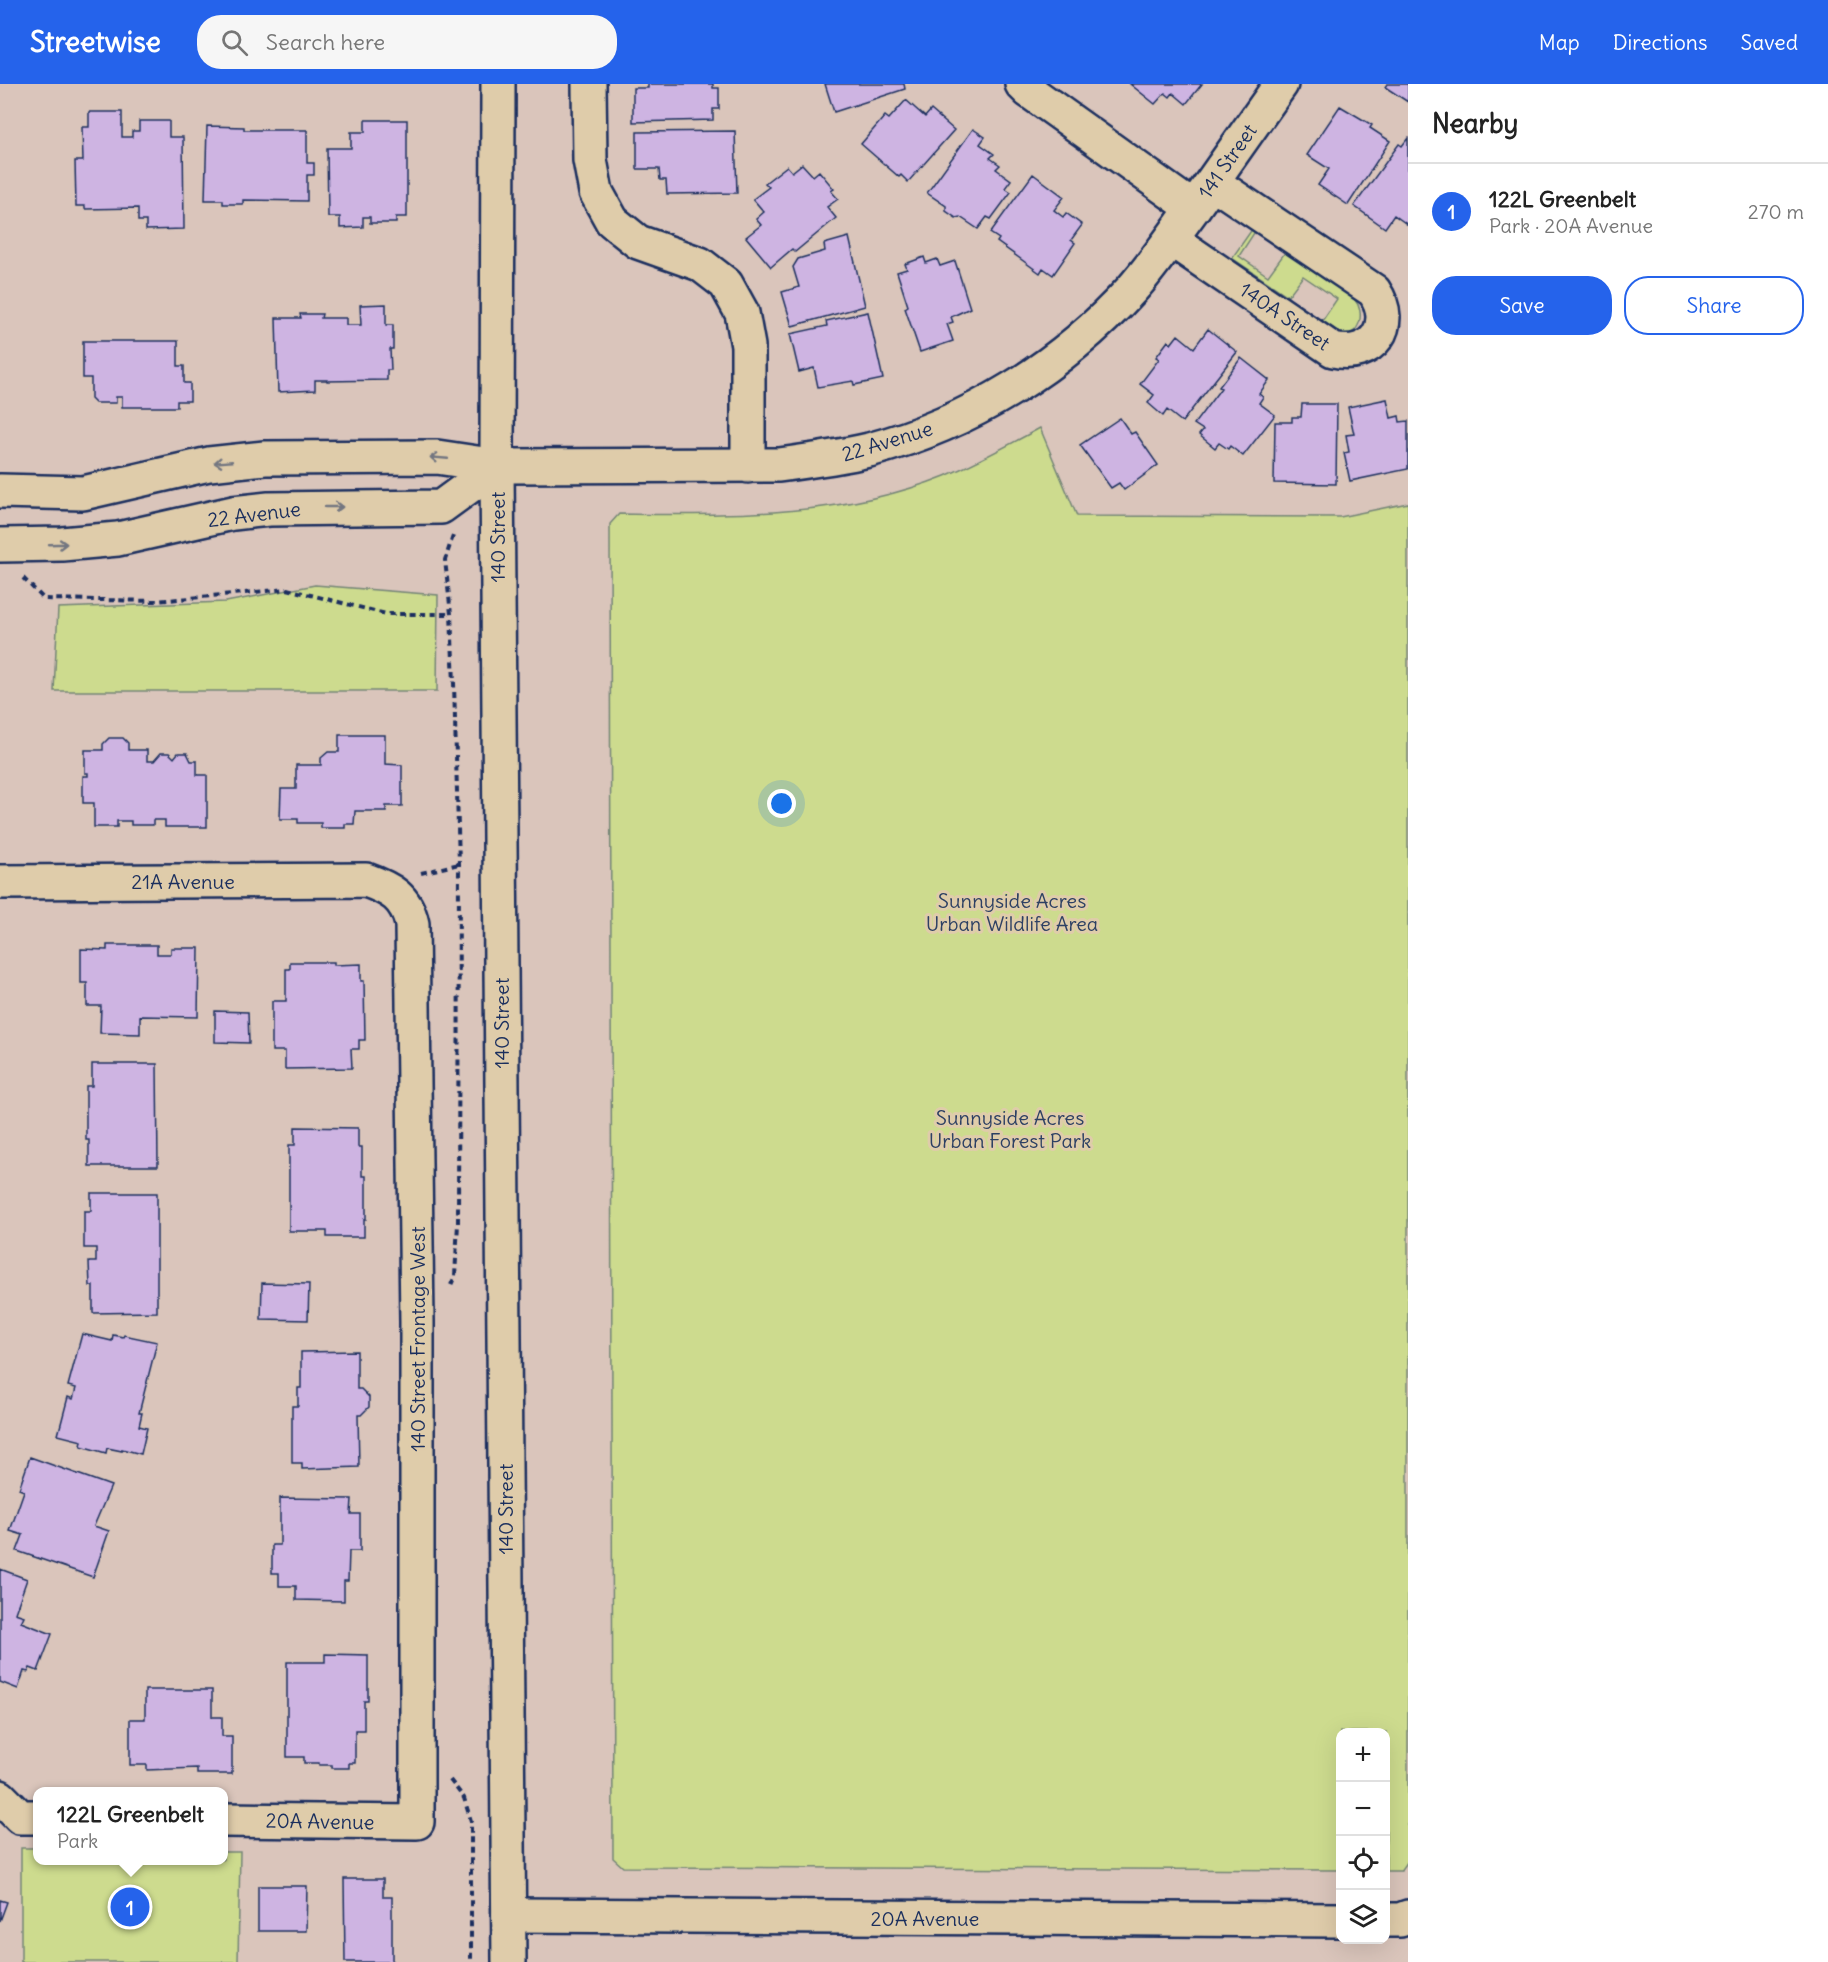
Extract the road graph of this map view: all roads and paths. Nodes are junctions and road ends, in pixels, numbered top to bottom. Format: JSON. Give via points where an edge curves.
{"nodes":[{"id":1,"x":498,"y":84,"type":"edge"},
{"id":2,"x":589,"y":84,"type":"edge"},
{"id":3,"x":1022,"y":84,"type":"edge"},
{"id":4,"x":1281,"y":84,"type":"edge"},
{"id":5,"x":1212,"y":182,"type":"junction"},
{"id":6,"x":1193,"y":208,"type":"junction"},
{"id":7,"x":1172,"y":240,"type":"junction"},
{"id":8,"x":265,"y":458,"type":"junction"},
{"id":9,"x":497,"y":466,"type":"junction"},
{"id":10,"x":747,"y":466,"type":"junction"},
{"id":11,"x":0,"y":491,"type":"edge"},
{"id":12,"x":269,"y":509,"type":"junction"},
{"id":13,"x":0,"y":545,"type":"edge"},
{"id":14,"x":20,"y":575,"type":"dead end"},
{"id":15,"x":451,"y":614,"type":"dead end"},
{"id":16,"x":459,"y":864,"type":"dead end"},
{"id":17,"x":412,"y":875,"type":"dead end"},
{"id":18,"x":366,"y":880,"type":"joint"},
{"id":19,"x":0,"y":882,"type":"edge"},
{"id":20,"x":0,"y":1797,"type":"edge"},
{"id":21,"x":33,"y":1817,"type":"edge"},
{"id":22,"x":228,"y":1820,"type":"edge"},
{"id":23,"x":417,"y":1822,"type":"joint"},
{"id":24,"x":508,"y":1915,"type":"junction"},
{"id":25,"x":1408,"y":1917,"type":"edge"},
{"id":26,"x":1336,"y":1920,"type":"edge"},
{"id":27,"x":1390,"y":1920,"type":"edge"},
{"id":28,"x":509,"y":1962,"type":"edge"}],
"edges":[{"from":1,"to":9,"type":"street","name":"140 Street"},
{"from":2,"to":10,"type":"street","via":[[590,160],[596,192],[612,221],[638,242],[700,264],[726,285],[742,313],[748,345]]},
{"from":3,"to":6,"type":"street"},
{"from":4,"to":5,"type":"street","name":"141 Street"},
{"from":5,"to":6,"type":"street","name":"141 Street"},
{"from":5,"to":7,"type":"street","name":"140A Street","via":[[1374,291],[1384,313],[1377,336],[1358,351],[1334,350]]},
{"from":6,"to":7,"type":"street","name":"22 Avenue"},
{"from":7,"to":10,"type":"street","name":"22 Avenue","via":[[1102,320],[1059,357],[993,400],[953,420],[868,450],[802,462]]},
{"from":9,"to":8,"type":"street","name":"22 Avenue","one_way":true,"via":[[437,457]]},
{"from":8,"to":11,"type":"street","name":"22 Avenue","one_way":true,"via":[[209,464],[83,493]]},
{"from":8,"to":12,"type":"street"},
{"from":9,"to":10,"type":"street","name":"22 Avenue"},
{"from":12,"to":9,"type":"street","name":"22 Avenue","one_way":true,"via":[[441,507]]},
{"from":9,"to":24,"type":"street","name":"140 Street"},
{"from":13,"to":12,"type":"street","name":"22 Avenue","one_way":true,"via":[[118,539],[233,513]]},
{"from":14,"to":15,"type":"path","via":[[44,599],[157,601],[287,589],[386,614]]},
{"from":16,"to":17,"type":"path"},
{"from":18,"to":19,"type":"street","name":"21A Avenue"},
{"from":18,"to":23,"type":"street","name":"140 Street Frontage West","via":[[386,887],[401,899],[412,924]]},
{"from":20,"to":21,"type":"street","via":[[20,1817]]},
{"from":22,"to":23,"type":"street","name":"20A Avenue"},
{"from":24,"to":26,"type":"street","name":"20A Avenue"},
{"from":24,"to":28,"type":"street","name":"140 Street"},
{"from":25,"to":27,"type":"street"}]}
